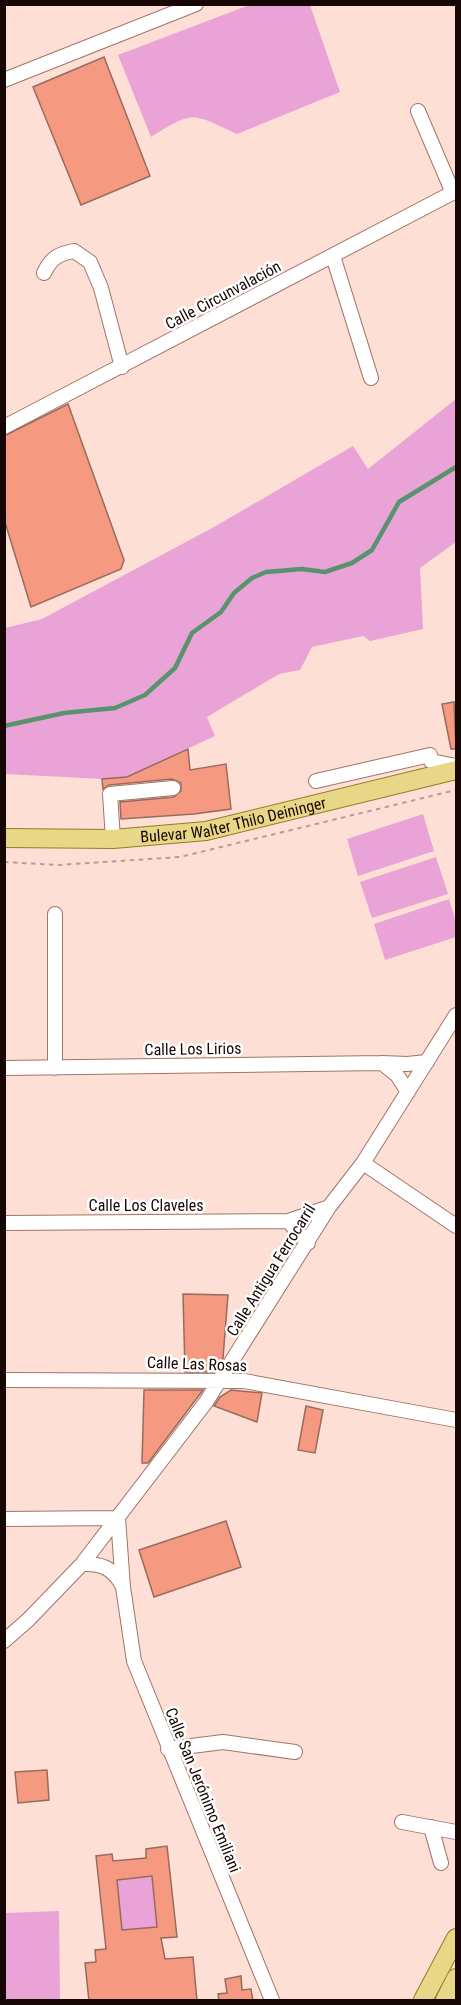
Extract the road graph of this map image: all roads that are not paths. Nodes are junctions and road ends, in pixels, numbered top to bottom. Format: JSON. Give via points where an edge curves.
{"nodes":[{"id":1,"x":196,"y":4,"type":"edge"},
{"id":2,"x":4,"y":80,"type":"edge"},
{"id":3,"x":418,"y":111,"type":"dead end"},
{"id":4,"x":455,"y":192,"type":"edge"},
{"id":5,"x":333,"y":256,"type":"junction"},
{"id":6,"x":44,"y":273,"type":"dead end"},
{"id":7,"x":122,"y":366,"type":"junction"},
{"id":8,"x":371,"y":378,"type":"dead end"},
{"id":9,"x":4,"y":427,"type":"edge"},
{"id":10,"x":456,"y":768,"type":"edge"},
{"id":11,"x":316,"y":781,"type":"dead end"},
{"id":12,"x":172,"y":788,"type":"dead end"},
{"id":13,"x":4,"y":838,"type":"edge"},
{"id":14,"x":112,"y":839,"type":"junction"},
{"id":15,"x":55,"y":914,"type":"dead end"},
{"id":16,"x":456,"y":1015,"type":"edge"},
{"id":17,"x":427,"y":1062,"type":"junction"},
{"id":18,"x":382,"y":1063,"type":"junction"},
{"id":19,"x":4,"y":1068,"type":"edge"},
{"id":20,"x":55,"y":1068,"type":"junction"},
{"id":21,"x":408,"y":1092,"type":"junction"},
{"id":22,"x":363,"y":1163,"type":"junction"},
{"id":23,"x":329,"y":1207,"type":"junction"},
{"id":24,"x":288,"y":1221,"type":"junction"},
{"id":25,"x":4,"y":1223,"type":"edge"},
{"id":26,"x":456,"y":1226,"type":"edge"},
{"id":27,"x":308,"y":1243,"type":"junction"},
{"id":28,"x":221,"y":1379,"type":"junction"},
{"id":29,"x":4,"y":1380,"type":"edge"},
{"id":30,"x":456,"y":1420,"type":"edge"},
{"id":31,"x":118,"y":1518,"type":"junction"},
{"id":32,"x":4,"y":1519,"type":"edge"},
{"id":33,"x":82,"y":1564,"type":"junction"},
{"id":34,"x":123,"y":1587,"type":"junction"},
{"id":35,"x":4,"y":1641,"type":"edge"},
{"id":36,"x":168,"y":1749,"type":"junction"},
{"id":37,"x":295,"y":1752,"type":"dead end"},
{"id":38,"x":402,"y":1822,"type":"dead end"},
{"id":39,"x":431,"y":1827,"type":"junction"},
{"id":40,"x":456,"y":1832,"type":"edge"},
{"id":41,"x":441,"y":1863,"type":"dead end"},
{"id":42,"x":456,"y":1938,"type":"edge"},
{"id":43,"x":456,"y":1978,"type":"edge"},
{"id":44,"x":272,"y":2001,"type":"edge"},
{"id":45,"x":423,"y":2001,"type":"edge"},
{"id":46,"x":445,"y":2001,"type":"edge"}],
"edges":[{"from":1,"to":2,"type":"street"},
{"from":3,"to":4,"type":"street"},
{"from":4,"to":5,"type":"street","name":"Calle Circunvalación"},
{"from":5,"to":7,"type":"street","name":"Calle Circunvalación"},
{"from":5,"to":8,"type":"street"},
{"from":6,"to":7,"type":"street","via":[[60,254],[74,251],[90,262]]},
{"from":7,"to":9,"type":"street","name":"Calle Circunvalación"},
{"from":10,"to":11,"type":"street","via":[[431,761],[429,755]]},
{"from":10,"to":14,"type":"main road","name":"Bulevar Walter Thilo Deininger","via":[[207,831]]},
{"from":12,"to":14,"type":"street","via":[[110,794]]},
{"from":13,"to":14,"type":"main road","name":"Bulevar Walter Thilo Deininger"},
{"from":15,"to":20,"type":"street"},
{"from":16,"to":17,"type":"street","name":"Calle Antigua Ferrocarril"},
{"from":17,"to":18,"type":"street","name":"Calle Los Lirios"},
{"from":17,"to":21,"type":"street","name":"Calle Antigua Ferrocarril"},
{"from":18,"to":20,"type":"street","name":"Calle Los Lirios"},
{"from":18,"to":21,"type":"street","via":[[397,1075]]},
{"from":19,"to":20,"type":"street","name":"Calle Los Lirios"},
{"from":21,"to":22,"type":"street","name":"Calle Antigua Ferrocarril"},
{"from":22,"to":23,"type":"street","name":"Calle Antigua Ferrocarril"},
{"from":22,"to":26,"type":"street"},
{"from":23,"to":24,"type":"street","name":"Calle Los Claveles"},
{"from":23,"to":27,"type":"street","name":"Calle Antigua Ferrocarril"},
{"from":24,"to":25,"type":"street","name":"Calle Los Claveles"},
{"from":24,"to":27,"type":"street"},
{"from":27,"to":28,"type":"street","name":"Calle Antigua Ferrocarril"},
{"from":28,"to":29,"type":"street","name":"Calle Las Rosas"},
{"from":28,"to":30,"type":"street","name":"Calle Las Rosas"},
{"from":28,"to":31,"type":"street","name":"Calle Antigua Ferrocarril"},
{"from":31,"to":32,"type":"street"},
{"from":31,"to":33,"type":"street","name":"Calle Antigua Ferrocarril"},
{"from":31,"to":34,"type":"street","name":"Calle San Jerónimo Emiliani"},
{"from":33,"to":34,"type":"street","via":[[101,1564],[110,1569]]},
{"from":33,"to":35,"type":"street","name":"Calle Antigua Ferrocarril"},
{"from":34,"to":36,"type":"street","name":"Calle San Jerónimo Emiliani","via":[[134,1661]]},
{"from":36,"to":37,"type":"street","via":[[223,1742]]},
{"from":36,"to":44,"type":"street","name":"Calle San Jerónimo Emiliani"},
{"from":38,"to":39,"type":"street"},
{"from":39,"to":40,"type":"street"},
{"from":39,"to":41,"type":"street"},
{"from":42,"to":45,"type":"main road"},
{"from":43,"to":46,"type":"main road"}]}
